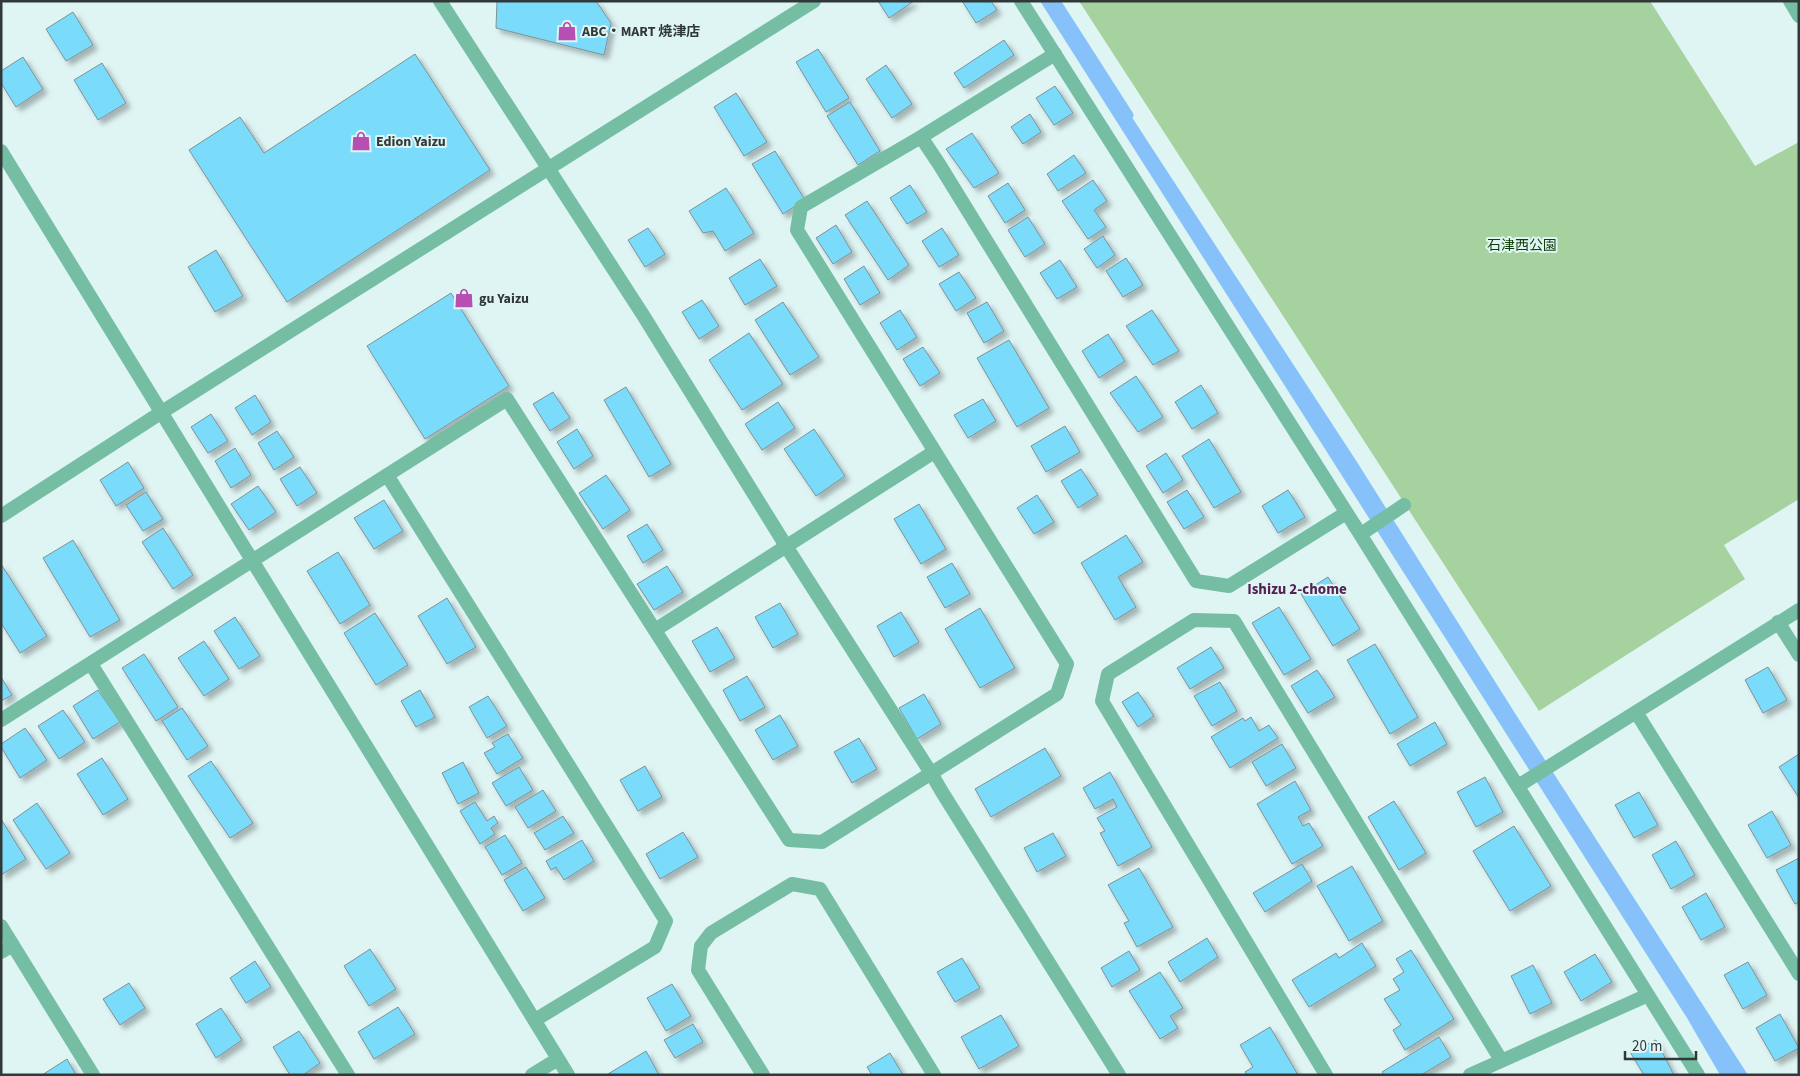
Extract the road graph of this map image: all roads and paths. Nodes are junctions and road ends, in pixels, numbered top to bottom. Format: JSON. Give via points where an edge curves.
{"nodes":[{"id":1,"x":440,"y":1,"type":"edge"},
{"id":2,"x":814,"y":1,"type":"edge"},
{"id":3,"x":1021,"y":1,"type":"edge"},
{"id":4,"x":1790,"y":1,"type":"edge"},
{"id":5,"x":1799,"y":16,"type":"edge"},
{"id":6,"x":1055,"y":54,"type":"junction"},
{"id":7,"x":921,"y":137,"type":"junction"},
{"id":8,"x":1,"y":151,"type":"edge"},
{"id":9,"x":548,"y":168,"type":"junction"},
{"id":10,"x":162,"y":412,"type":"junction"},
{"id":11,"x":934,"y":452,"type":"junction"},
{"id":12,"x":388,"y":475,"type":"junction"},
{"id":13,"x":1404,"y":505,"type":"dead end"},
{"id":14,"x":1346,"y":512,"type":"junction"},
{"id":15,"x":1,"y":516,"type":"edge"},
{"id":16,"x":1358,"y":530,"type":"junction"},
{"id":17,"x":786,"y":546,"type":"junction"},
{"id":18,"x":253,"y":560,"type":"junction"},
{"id":19,"x":1799,"y":610,"type":"edge"},
{"id":20,"x":1778,"y":622,"type":"junction"},
{"id":21,"x":655,"y":630,"type":"junction"},
{"id":22,"x":1799,"y":655,"type":"edge"},
{"id":23,"x":91,"y":664,"type":"junction"},
{"id":24,"x":1636,"y":712,"type":"junction"},
{"id":25,"x":1,"y":720,"type":"edge"},
{"id":26,"x":931,"y":773,"type":"junction"},
{"id":27,"x":1523,"y":784,"type":"junction"},
{"id":28,"x":1,"y":926,"type":"edge"},
{"id":29,"x":7,"y":949,"type":"edge"},
{"id":30,"x":1799,"y":974,"type":"edge"},
{"id":31,"x":1648,"y":995,"type":"junction"},
{"id":32,"x":535,"y":1020,"type":"junction"},
{"id":33,"x":558,"y":1058,"type":"junction"},
{"id":34,"x":1501,"y":1060,"type":"junction"},
{"id":35,"x":93,"y":1075,"type":"edge"},
{"id":36,"x":348,"y":1075,"type":"edge"},
{"id":37,"x":532,"y":1075,"type":"edge"},
{"id":38,"x":568,"y":1075,"type":"edge"},
{"id":39,"x":763,"y":1075,"type":"edge"},
{"id":40,"x":934,"y":1075,"type":"edge"},
{"id":41,"x":1119,"y":1075,"type":"edge"},
{"id":42,"x":1326,"y":1075,"type":"edge"},
{"id":43,"x":1470,"y":1075,"type":"edge"},
{"id":44,"x":1698,"y":1075,"type":"edge"}],
"edges":[{"from":1,"to":9,"type":"street"},
{"from":2,"to":9,"type":"street"},
{"from":3,"to":6,"type":"street"},
{"from":4,"to":5,"type":"street"},
{"from":6,"to":7,"type":"street"},
{"from":6,"to":14,"type":"street"},
{"from":7,"to":11,"type":"street","via":[[801,207],[797,230]]},
{"from":7,"to":14,"type":"street","via":[[1196,581],[1229,586]]},
{"from":8,"to":10,"type":"street"},
{"from":9,"to":10,"type":"street"},
{"from":9,"to":17,"type":"street"},
{"from":10,"to":15,"type":"street"},
{"from":10,"to":18,"type":"street"},
{"from":11,"to":17,"type":"street"},
{"from":11,"to":26,"type":"street","via":[[1067,664],[1057,694]]},
{"from":12,"to":18,"type":"street"},
{"from":12,"to":21,"type":"street","via":[[507,399]]},
{"from":12,"to":32,"type":"street","via":[[666,921],[655,947]]},
{"from":13,"to":16,"type":"street"},
{"from":14,"to":16,"type":"street"},
{"from":16,"to":27,"type":"street"},
{"from":17,"to":21,"type":"street"},
{"from":17,"to":26,"type":"street"},
{"from":18,"to":23,"type":"street"},
{"from":18,"to":32,"type":"street"},
{"from":19,"to":20,"type":"street"},
{"from":20,"to":22,"type":"street"},
{"from":20,"to":24,"type":"street"},
{"from":21,"to":26,"type":"street","via":[[789,840],[822,842]]},
{"from":23,"to":25,"type":"street"},
{"from":23,"to":36,"type":"street"},
{"from":24,"to":27,"type":"street"},
{"from":24,"to":30,"type":"street"},
{"from":26,"to":41,"type":"street"},
{"from":27,"to":31,"type":"street"},
{"from":28,"to":29,"type":"street"},
{"from":29,"to":35,"type":"street"},
{"from":31,"to":34,"type":"street"},
{"from":31,"to":44,"type":"street"},
{"from":32,"to":33,"type":"street"},
{"from":33,"to":37,"type":"street"},
{"from":33,"to":38,"type":"street"},
{"from":34,"to":42,"type":"street","via":[[1234,621],[1194,620],[1108,674],[1102,701]]},
{"from":34,"to":43,"type":"street"},
{"from":39,"to":40,"type":"street","via":[[698,970],[701,946],[711,933],[792,884],[820,889]]}]}
